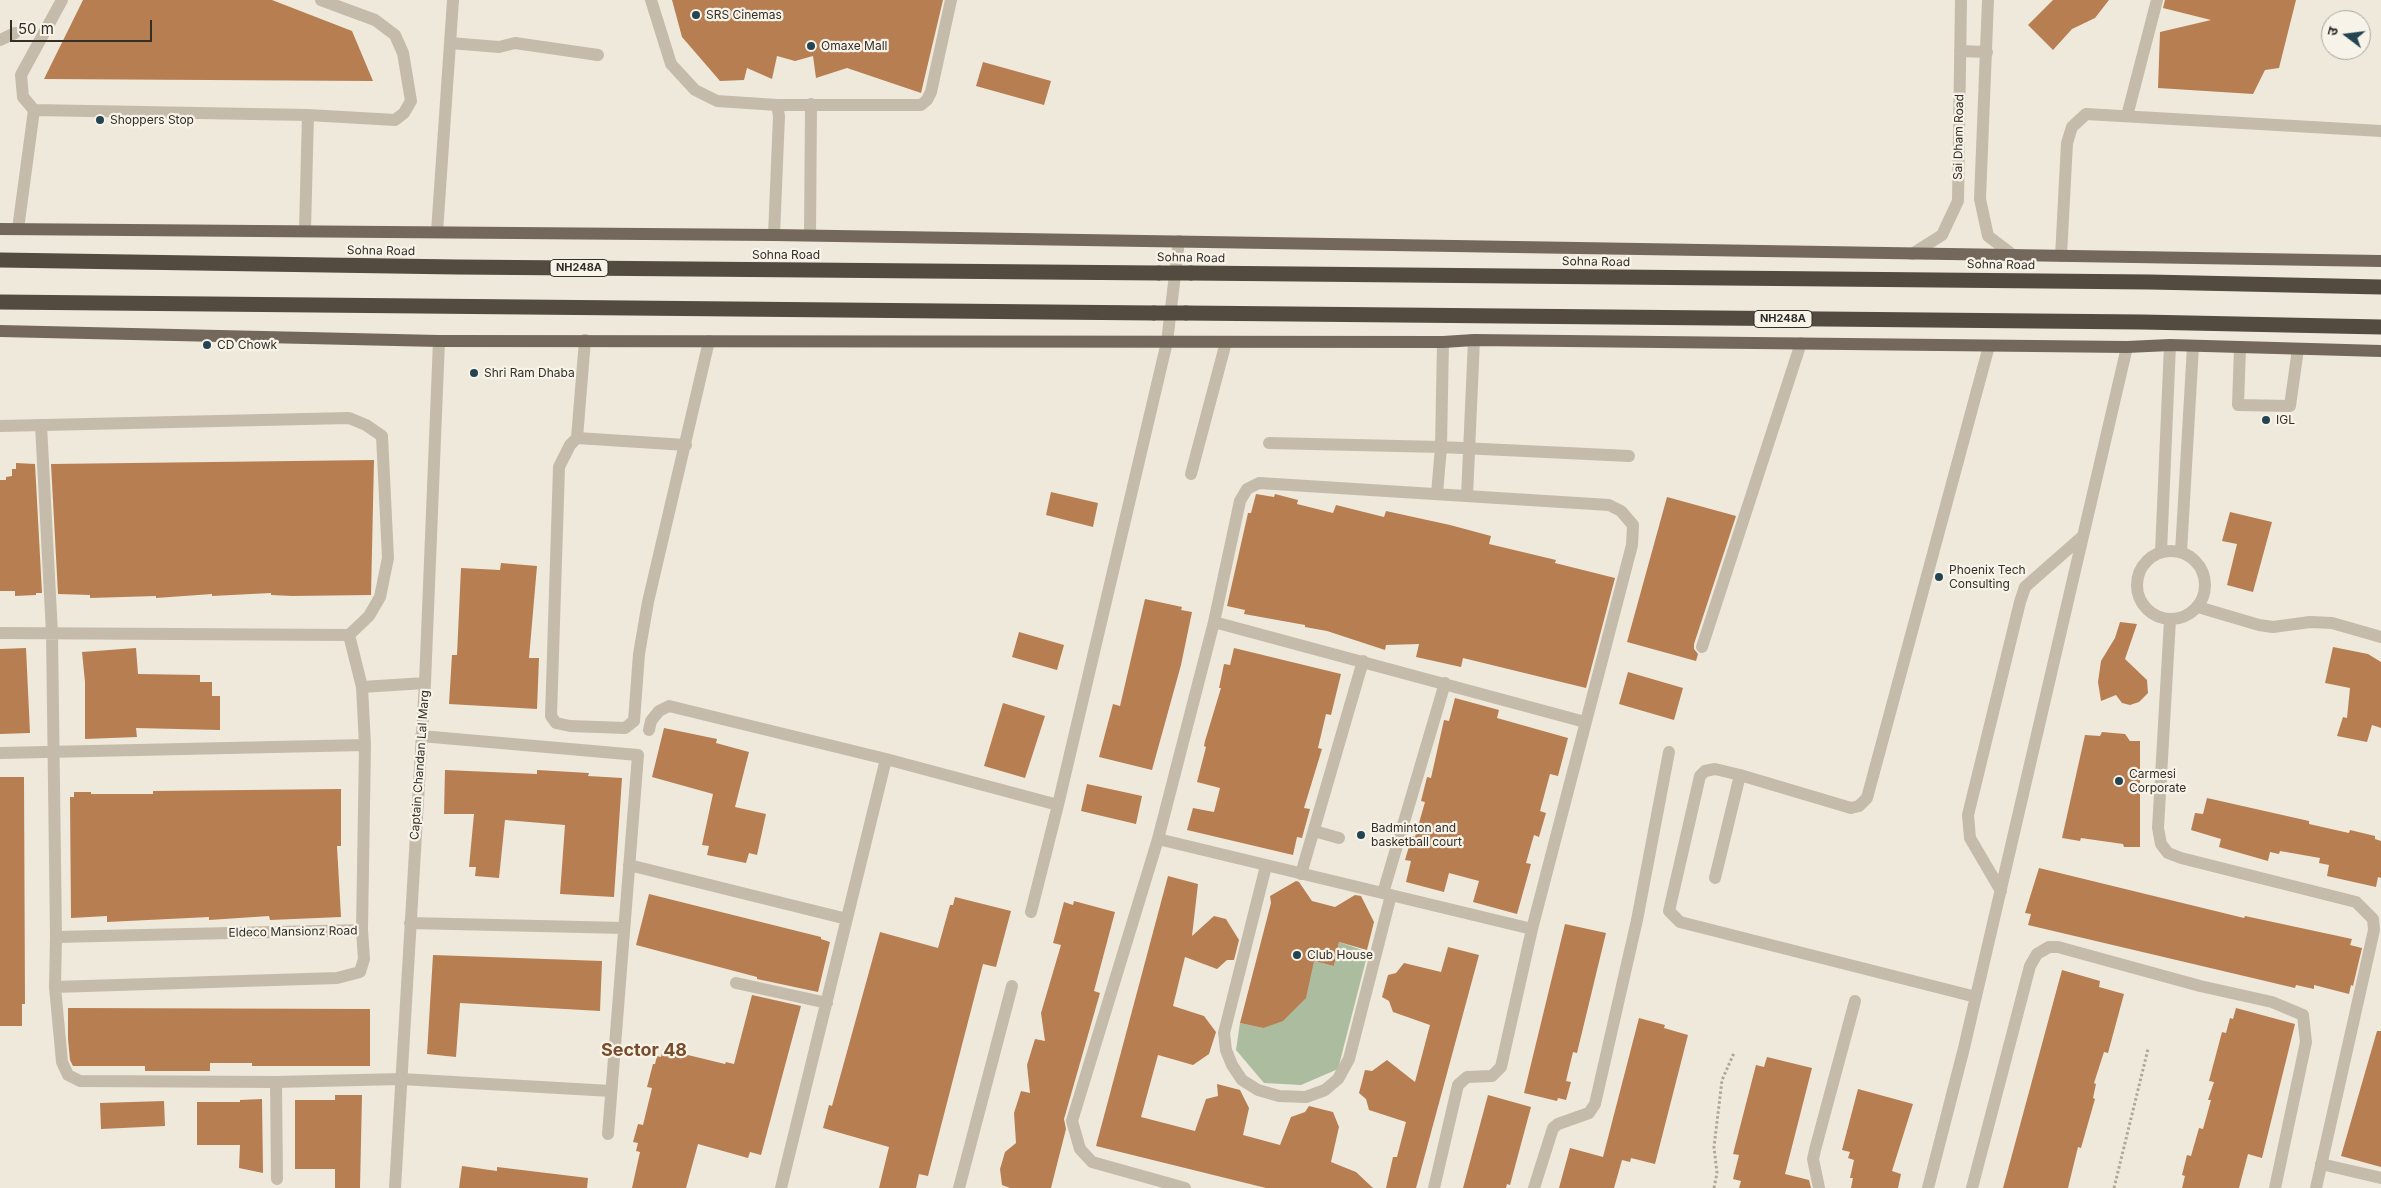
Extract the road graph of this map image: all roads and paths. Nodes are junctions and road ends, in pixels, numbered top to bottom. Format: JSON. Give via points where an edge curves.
{"nodes":[{"id":1,"x":62,"y":0,"type":"edge"},
{"id":2,"x":321,"y":0,"type":"edge"},
{"id":3,"x":453,"y":0,"type":"edge"},
{"id":4,"x":651,"y":0,"type":"edge"},
{"id":5,"x":951,"y":0,"type":"edge"},
{"id":6,"x":1961,"y":0,"type":"edge"},
{"id":7,"x":1988,"y":0,"type":"edge"},
{"id":8,"x":2157,"y":0,"type":"edge"},
{"id":9,"x":14,"y":33,"type":"dead end"},
{"id":10,"x":0,"y":40,"type":"edge"},
{"id":11,"x":450,"y":43,"type":"junction"},
{"id":12,"x":1960,"y":51,"type":"junction"},
{"id":13,"x":1987,"y":52,"type":"junction"},
{"id":14,"x":598,"y":55,"type":"dead end"},
{"id":15,"x":811,"y":104,"type":"junction"},
{"id":16,"x":777,"y":105,"type":"junction"},
{"id":17,"x":34,"y":110,"type":"junction"},
{"id":18,"x":308,"y":115,"type":"junction"},
{"id":19,"x":2127,"y":116,"type":"junction"},
{"id":20,"x":2381,"y":131,"type":"edge"},
{"id":21,"x":0,"y":229,"type":"edge"},
{"id":22,"x":18,"y":229,"type":"junction"},
{"id":23,"x":305,"y":230,"type":"junction"},
{"id":24,"x":437,"y":232,"type":"junction"},
{"id":25,"x":774,"y":235,"type":"junction"},
{"id":26,"x":810,"y":235,"type":"junction"},
{"id":27,"x":1178,"y":241,"type":"junction"},
{"id":28,"x":1912,"y":254,"type":"junction"},
{"id":29,"x":2012,"y":255,"type":"junction"},
{"id":30,"x":2061,"y":256,"type":"junction"},
{"id":31,"x":0,"y":260,"type":"edge"},
{"id":32,"x":2381,"y":261,"type":"edge"},
{"id":33,"x":2381,"y":287,"type":"edge"},
{"id":34,"x":0,"y":302,"type":"edge"},
{"id":35,"x":2381,"y":327,"type":"edge"},
{"id":36,"x":0,"y":331,"type":"edge"},
{"id":37,"x":586,"y":340,"type":"junction"},
{"id":38,"x":1474,"y":340,"type":"junction"},
{"id":39,"x":439,"y":341,"type":"junction"},
{"id":40,"x":709,"y":341,"type":"junction"},
{"id":41,"x":1166,"y":342,"type":"junction"},
{"id":42,"x":1226,"y":342,"type":"junction"},
{"id":43,"x":1443,"y":342,"type":"junction"},
{"id":44,"x":1801,"y":343,"type":"junction"},
{"id":45,"x":2170,"y":345,"type":"junction"},
{"id":46,"x":1989,"y":346,"type":"junction"},
{"id":47,"x":2194,"y":346,"type":"junction"},
{"id":48,"x":2127,"y":347,"type":"junction"},
{"id":49,"x":2240,"y":348,"type":"junction"},
{"id":50,"x":2298,"y":349,"type":"junction"},
{"id":51,"x":2381,"y":351,"type":"edge"},
{"id":52,"x":41,"y":425,"type":"junction"},
{"id":53,"x":0,"y":426,"type":"edge"},
{"id":54,"x":577,"y":438,"type":"junction"},
{"id":55,"x":1269,"y":443,"type":"dead end"},
{"id":56,"x":686,"y":445,"type":"junction"},
{"id":57,"x":1441,"y":447,"type":"junction"},
{"id":58,"x":1470,"y":449,"type":"junction"},
{"id":59,"x":1629,"y":456,"type":"dead end"},
{"id":60,"x":1191,"y":474,"type":"dead end"},
{"id":61,"x":1437,"y":494,"type":"junction"},
{"id":62,"x":1467,"y":496,"type":"junction"},
{"id":63,"x":2083,"y":536,"type":"junction"},
{"id":64,"x":2160,"y":552,"type":"junction"},
{"id":65,"x":2181,"y":552,"type":"junction"},
{"id":66,"x":2198,"y":606,"type":"junction"},
{"id":67,"x":2170,"y":620,"type":"junction"},
{"id":68,"x":1214,"y":622,"type":"junction"},
{"id":69,"x":0,"y":633,"type":"edge"},
{"id":70,"x":52,"y":633,"type":"junction"},
{"id":71,"x":349,"y":635,"type":"junction"},
{"id":72,"x":2381,"y":637,"type":"edge"},
{"id":73,"x":1702,"y":647,"type":"dead end"},
{"id":74,"x":1363,"y":661,"type":"junction"},
{"id":75,"x":1445,"y":683,"type":"junction"},
{"id":76,"x":425,"y":684,"type":"junction"},
{"id":77,"x":362,"y":687,"type":"junction"},
{"id":78,"x":1585,"y":722,"type":"junction"},
{"id":79,"x":649,"y":730,"type":"dead end"},
{"id":80,"x":421,"y":736,"type":"junction"},
{"id":81,"x":365,"y":745,"type":"junction"},
{"id":82,"x":1669,"y":752,"type":"dead end"},
{"id":83,"x":0,"y":754,"type":"edge"},
{"id":84,"x":54,"y":754,"type":"junction"},
{"id":85,"x":886,"y":759,"type":"junction"},
{"id":86,"x":1740,"y":776,"type":"junction"},
{"id":87,"x":1058,"y":805,"type":"junction"},
{"id":88,"x":1314,"y":831,"type":"junction"},
{"id":89,"x":1340,"y":838,"type":"dead end"},
{"id":90,"x":1158,"y":839,"type":"junction"},
{"id":91,"x":629,"y":865,"type":"junction"},
{"id":92,"x":1266,"y":866,"type":"junction"},
{"id":93,"x":1301,"y":874,"type":"junction"},
{"id":94,"x":1715,"y":878,"type":"dead end"},
{"id":95,"x":2001,"y":891,"type":"junction"},
{"id":96,"x":1387,"y":894,"type":"junction"},
{"id":97,"x":1031,"y":912,"type":"dead end"},
{"id":98,"x":847,"y":919,"type":"junction"},
{"id":99,"x":2377,"y":919,"type":"edge"},
{"id":100,"x":410,"y":923,"type":"junction"},
{"id":101,"x":624,"y":928,"type":"junction"},
{"id":102,"x":1532,"y":929,"type":"junction"},
{"id":103,"x":362,"y":930,"type":"junction"},
{"id":104,"x":56,"y":937,"type":"junction"},
{"id":105,"x":736,"y":983,"type":"dead end"},
{"id":106,"x":1012,"y":986,"type":"dead end"},
{"id":107,"x":55,"y":987,"type":"junction"},
{"id":108,"x":1976,"y":997,"type":"junction"},
{"id":109,"x":1855,"y":1001,"type":"dead end"},
{"id":110,"x":827,"y":1003,"type":"junction"},
{"id":111,"x":2148,"y":1049,"type":"dead end"},
{"id":112,"x":1734,"y":1053,"type":"dead end"},
{"id":113,"x":401,"y":1079,"type":"junction"},
{"id":114,"x":276,"y":1082,"type":"junction"},
{"id":115,"x":611,"y":1091,"type":"junction"},
{"id":116,"x":608,"y":1134,"type":"dead end"},
{"id":117,"x":2321,"y":1164,"type":"junction"},
{"id":118,"x":2381,"y":1178,"type":"edge"},
{"id":119,"x":277,"y":1179,"type":"dead end"},
{"id":120,"x":395,"y":1188,"type":"edge"},
{"id":121,"x":781,"y":1188,"type":"edge"},
{"id":122,"x":959,"y":1188,"type":"edge"},
{"id":123,"x":1186,"y":1188,"type":"edge"},
{"id":124,"x":1434,"y":1188,"type":"edge"},
{"id":125,"x":1534,"y":1188,"type":"edge"},
{"id":126,"x":1713,"y":1188,"type":"edge"},
{"id":127,"x":1819,"y":1188,"type":"edge"},
{"id":128,"x":1928,"y":1188,"type":"edge"},
{"id":129,"x":1972,"y":1188,"type":"edge"},
{"id":130,"x":2114,"y":1188,"type":"edge"},
{"id":131,"x":2275,"y":1188,"type":"edge"},
{"id":132,"x":2316,"y":1188,"type":"edge"}],
"edges":[{"from":1,"to":17,"type":"street","via":[[21,75],[23,97]]},
{"from":2,"to":18,"type":"street","via":[[375,20],[395,36],[403,53],[411,101],[395,120]]},
{"from":3,"to":11,"type":"street"},
{"from":4,"to":16,"type":"street","via":[[671,64],[694,90],[717,101]]},
{"from":5,"to":15,"type":"street","via":[[927,100],[921,104]]},
{"from":6,"to":12,"type":"street","name":"Sai Dham Road"},
{"from":7,"to":13,"type":"street","name":"Sai Dham Road"},
{"from":8,"to":19,"type":"street"},
{"from":9,"to":10,"type":"street"},
{"from":11,"to":14,"type":"street","via":[[499,47],[515,43]]},
{"from":11,"to":24,"type":"street"},
{"from":12,"to":13,"type":"street"},
{"from":12,"to":28,"type":"street","name":"Sai Dham Road","via":[[1958,201],[1942,235]]},
{"from":13,"to":29,"type":"street","name":"Sai Dham Road","via":[[1980,199],[1988,236]]},
{"from":15,"to":16,"type":"street"},
{"from":15,"to":26,"type":"street"},
{"from":16,"to":25,"type":"street"},
{"from":17,"to":18,"type":"street"},
{"from":17,"to":22,"type":"street"},
{"from":18,"to":23,"type":"street"},
{"from":19,"to":20,"type":"street"},
{"from":19,"to":30,"type":"street","via":[[2086,114],[2072,127],[2066,143]]},
{"from":21,"to":22,"type":"main road"},
{"from":22,"to":23,"type":"main road"},
{"from":23,"to":24,"type":"main road"},
{"from":24,"to":25,"type":"main road"},
{"from":25,"to":26,"type":"main road"},
{"from":26,"to":27,"type":"main road"},
{"from":27,"to":28,"type":"main road"},
{"from":27,"to":41,"type":"street"},
{"from":28,"to":29,"type":"main road"},
{"from":29,"to":30,"type":"main road"},
{"from":30,"to":32,"type":"main road"},
{"from":31,"to":33,"type":"highway","name":"Sohna Road","number":"NH248A","bridge":true},
{"from":34,"to":35,"type":"highway","number":"NH248A","bridge":true},
{"from":36,"to":39,"type":"main road"},
{"from":37,"to":39,"type":"main road"},
{"from":37,"to":40,"type":"main road"},
{"from":37,"to":54,"type":"street"},
{"from":38,"to":43,"type":"main road"},
{"from":38,"to":44,"type":"main road"},
{"from":38,"to":58,"type":"street"},
{"from":39,"to":76,"type":"street","name":"Captain Chandan Lal Marg"},
{"from":40,"to":41,"type":"main road"},
{"from":40,"to":56,"type":"street"},
{"from":41,"to":42,"type":"main road"},
{"from":41,"to":87,"type":"street"},
{"from":42,"to":43,"type":"main road"},
{"from":42,"to":60,"type":"street"},
{"from":43,"to":57,"type":"street"},
{"from":44,"to":46,"type":"main road"},
{"from":44,"to":73,"type":"street"},
{"from":45,"to":47,"type":"main road"},
{"from":45,"to":48,"type":"main road"},
{"from":45,"to":64,"type":"street"},
{"from":46,"to":48,"type":"main road"},
{"from":46,"to":86,"type":"street","via":[[1868,798],[1851,808]]},
{"from":47,"to":49,"type":"main road"},
{"from":47,"to":65,"type":"street"},
{"from":48,"to":63,"type":"street"},
{"from":49,"to":50,"type":"main road"},
{"from":49,"to":50,"type":"street","via":[[2238,405],[2290,406]]},
{"from":50,"to":51,"type":"main road"},
{"from":52,"to":53,"type":"street"},
{"from":52,"to":70,"type":"street"},
{"from":52,"to":71,"type":"street","via":[[349,418],[366,425],[382,436],[388,558],[380,597],[369,616]]},
{"from":54,"to":56,"type":"street"},
{"from":54,"to":56,"type":"street","via":[[559,467],[551,716],[556,723],[570,726],[625,728],[634,721],[639,654],[648,602]]},
{"from":55,"to":57,"type":"street"},
{"from":57,"to":58,"type":"street"},
{"from":57,"to":61,"type":"street"},
{"from":58,"to":59,"type":"street"},
{"from":58,"to":62,"type":"street"},
{"from":61,"to":62,"type":"street"},
{"from":61,"to":68,"type":"street","via":[[1259,483],[1247,489],[1240,500]]},
{"from":62,"to":78,"type":"street","via":[[1609,505],[1621,511],[1633,526],[1632,544]]},
{"from":63,"to":95,"type":"street"},
{"from":63,"to":95,"type":"street","via":[[2025,587],[1968,815],[1970,838]]},
{"from":64,"to":65,"type":"street"},
{"from":64,"to":67,"type":"street","via":[[2143,564],[2136,584],[2142,605],[2160,618]]},
{"from":65,"to":66,"type":"street","via":[[2191,556],[2204,574],[2203,597]]},
{"from":66,"to":67,"type":"street","via":[[2190,614]]},
{"from":66,"to":72,"type":"street","via":[[2259,626],[2332,623]]},
{"from":67,"to":99,"type":"street","via":[[2158,828],[2161,844],[2168,853],[2180,858],[2356,902]]},
{"from":68,"to":74,"type":"street"},
{"from":68,"to":90,"type":"street"},
{"from":69,"to":70,"type":"street"},
{"from":70,"to":71,"type":"street"},
{"from":70,"to":84,"type":"street"},
{"from":71,"to":77,"type":"street"},
{"from":74,"to":75,"type":"street"},
{"from":74,"to":88,"type":"street"},
{"from":75,"to":78,"type":"street"},
{"from":75,"to":96,"type":"street"},
{"from":76,"to":77,"type":"street"},
{"from":76,"to":80,"type":"street","name":"Captain Chandan Lal Marg"},
{"from":77,"to":81,"type":"street"},
{"from":78,"to":102,"type":"street"},
{"from":79,"to":85,"type":"street","via":[[659,711],[669,706]]},
{"from":80,"to":91,"type":"street","via":[[638,755]]},
{"from":80,"to":100,"type":"street","name":"Captain Chandan Lal Marg"},
{"from":81,"to":84,"type":"street"},
{"from":81,"to":103,"type":"street"},
{"from":82,"to":125,"type":"street","via":[[1639,910],[1596,1104],[1589,1113],[1553,1128]]},
{"from":83,"to":84,"type":"street"},
{"from":84,"to":104,"type":"street"},
{"from":85,"to":87,"type":"street"},
{"from":85,"to":98,"type":"street"},
{"from":86,"to":94,"type":"street"},
{"from":86,"to":108,"type":"street","via":[[1715,769],[1700,776],[1669,911],[1673,917],[1680,922]]},
{"from":87,"to":97,"type":"street"},
{"from":88,"to":89,"type":"street"},
{"from":88,"to":93,"type":"street"},
{"from":90,"to":92,"type":"street"},
{"from":90,"to":123,"type":"street","via":[[1072,1121],[1080,1149],[1092,1162]]},
{"from":91,"to":98,"type":"street"},
{"from":91,"to":101,"type":"street"},
{"from":92,"to":93,"type":"street"},
{"from":92,"to":96,"type":"street","via":[[1224,1033],[1226,1050],[1242,1080],[1258,1090],[1279,1096],[1306,1097],[1325,1090],[1338,1079],[1349,1059]]},
{"from":93,"to":96,"type":"street"},
{"from":95,"to":108,"type":"street"},
{"from":96,"to":102,"type":"street"},
{"from":98,"to":110,"type":"street"},
{"from":99,"to":117,"type":"street"},
{"from":100,"to":101,"type":"street"},
{"from":100,"to":113,"type":"street","name":"Captain Chandan Lal Marg"},
{"from":101,"to":115,"type":"street"},
{"from":102,"to":124,"type":"street","via":[[1502,1067],[1492,1076],[1467,1077],[1458,1085]]},
{"from":103,"to":104,"type":"street","name":"Eldeco Mansionz Road"},
{"from":103,"to":107,"type":"street","name":"Eldeco Mansionz Road","via":[[364,959],[360,972],[338,978]]},
{"from":104,"to":107,"type":"street"},
{"from":105,"to":110,"type":"street"},
{"from":106,"to":122,"type":"street"},
{"from":107,"to":114,"type":"street","via":[[62,1062],[68,1075],[80,1081]]},
{"from":108,"to":128,"type":"street"},
{"from":109,"to":127,"type":"street","via":[[1814,1150]]},
{"from":110,"to":121,"type":"street"},
{"from":111,"to":130,"type":"path"},
{"from":112,"to":126,"type":"path","via":[[1722,1080]]},
{"from":113,"to":114,"type":"street"},
{"from":113,"to":115,"type":"street"},
{"from":113,"to":120,"type":"street","name":"Captain Chandan Lal Marg"},
{"from":114,"to":119,"type":"street"},
{"from":115,"to":116,"type":"street"},
{"from":117,"to":118,"type":"street"},
{"from":117,"to":132,"type":"street"},
{"from":129,"to":131,"type":"street","via":[[2030,966],[2037,954],[2049,947],[2272,1002],[2303,1015],[2306,1042]]}]}
